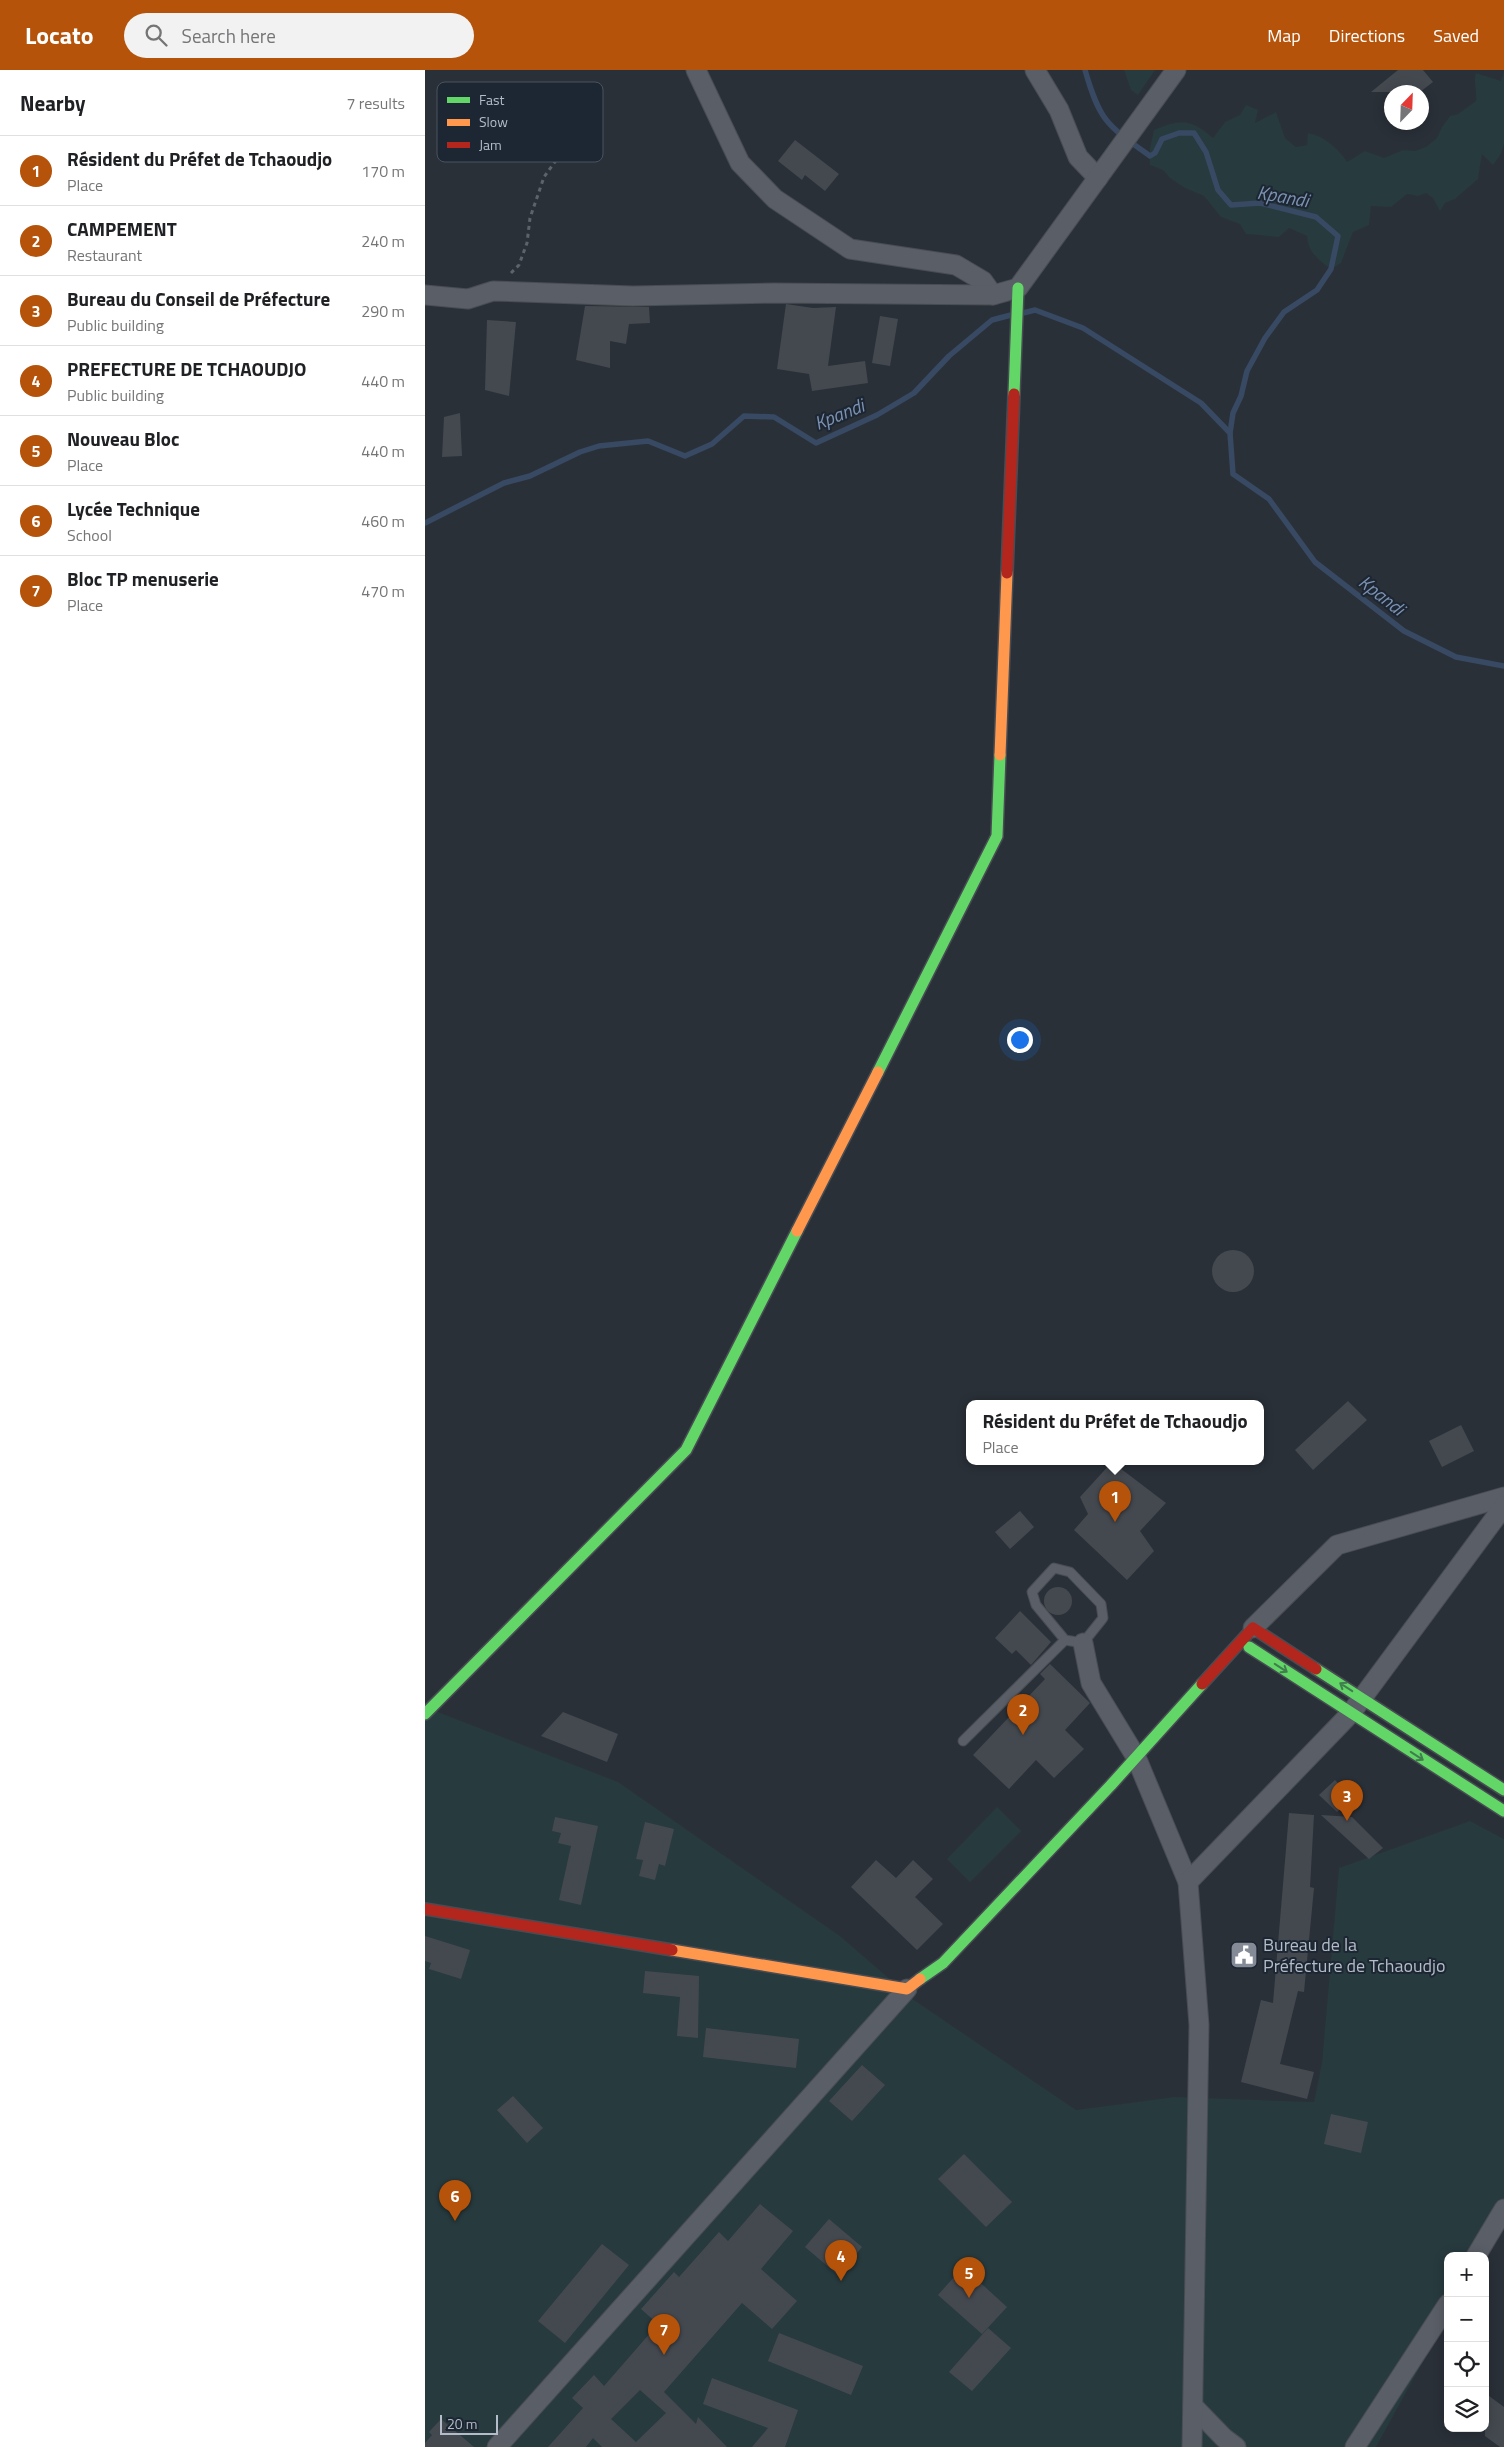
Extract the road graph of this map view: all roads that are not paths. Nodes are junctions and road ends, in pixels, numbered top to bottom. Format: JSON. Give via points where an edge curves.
{"nodes":[{"id":1,"x":696,"y":70,"type":"edge"},
{"id":2,"x":1035,"y":70,"type":"edge"},
{"id":3,"x":1176,"y":70,"type":"edge"},
{"id":4,"x":1098,"y":178,"type":"junction"},
{"id":5,"x":1018,"y":288,"type":"junction"},
{"id":6,"x":993,"y":294,"type":"junction"},
{"id":7,"x":425,"y":295,"type":"edge"},
{"id":8,"x":1504,"y":1497,"type":"edge"},
{"id":9,"x":1504,"y":1506,"type":"edge"},
{"id":10,"x":1247,"y":1635,"type":"junction"},
{"id":11,"x":1074,"y":1642,"type":"junction"},
{"id":12,"x":1362,"y":1698,"type":"junction"},
{"id":13,"x":1351,"y":1713,"type":"junction"},
{"id":14,"x":425,"y":1714,"type":"edge"},
{"id":15,"x":963,"y":1741,"type":"dead end"},
{"id":16,"x":1136,"y":1757,"type":"junction"},
{"id":17,"x":1504,"y":1790,"type":"edge"},
{"id":18,"x":1504,"y":1811,"type":"edge"},
{"id":19,"x":1188,"y":1882,"type":"junction"},
{"id":20,"x":425,"y":1910,"type":"edge"},
{"id":21,"x":907,"y":1989,"type":"junction"},
{"id":22,"x":1504,"y":2209,"type":"edge"},
{"id":23,"x":1478,"y":2252,"type":"edge"},
{"id":24,"x":1444,"y":2310,"type":"edge"},
{"id":25,"x":1193,"y":2406,"type":"junction"},
{"id":26,"x":497,"y":2447,"type":"edge"},
{"id":27,"x":1192,"y":2447,"type":"edge"},
{"id":28,"x":1236,"y":2447,"type":"edge"},
{"id":29,"x":1355,"y":2447,"type":"edge"}],
"edges":[{"from":1,"to":6,"type":"street","via":[[740,163],[775,199],[850,249],[956,265],[983,281]]},
{"from":2,"to":4,"type":"street","via":[[1059,110],[1078,157]]},
{"from":3,"to":4,"type":"street"},
{"from":4,"to":5,"type":"street"},
{"from":5,"to":6,"type":"street"},
{"from":5,"to":14,"type":"street","via":[[997,836],[686,1450]]},
{"from":6,"to":7,"type":"street","via":[[633,296],[493,291],[468,299]]},
{"from":8,"to":10,"type":"street","via":[[1337,1545]]},
{"from":9,"to":12,"type":"street"},
{"from":12,"to":10,"type":"street","one_way":true},
{"from":10,"to":13,"type":"street","one_way":true},
{"from":10,"to":16,"type":"street"},
{"from":11,"to":11,"type":"lane","via":[[1103,1618],[1101,1604],[1070,1572],[1054,1568],[1032,1592],[1036,1605]]},
{"from":11,"to":15,"type":"lane"},
{"from":11,"to":16,"type":"street","via":[[1091,1683]]},
{"from":12,"to":13,"type":"street"},
{"from":12,"to":17,"type":"street"},
{"from":13,"to":18,"type":"street","one_way":true},
{"from":13,"to":19,"type":"street"},
{"from":16,"to":19,"type":"street"},
{"from":16,"to":21,"type":"street","via":[[943,1964]]},
{"from":19,"to":25,"type":"street","via":[[1199,2025]]},
{"from":20,"to":21,"type":"street"},
{"from":21,"to":26,"type":"street"},
{"from":22,"to":23,"type":"street"},
{"from":24,"to":29,"type":"street"},
{"from":25,"to":27,"type":"street"},
{"from":25,"to":28,"type":"street"}]}
